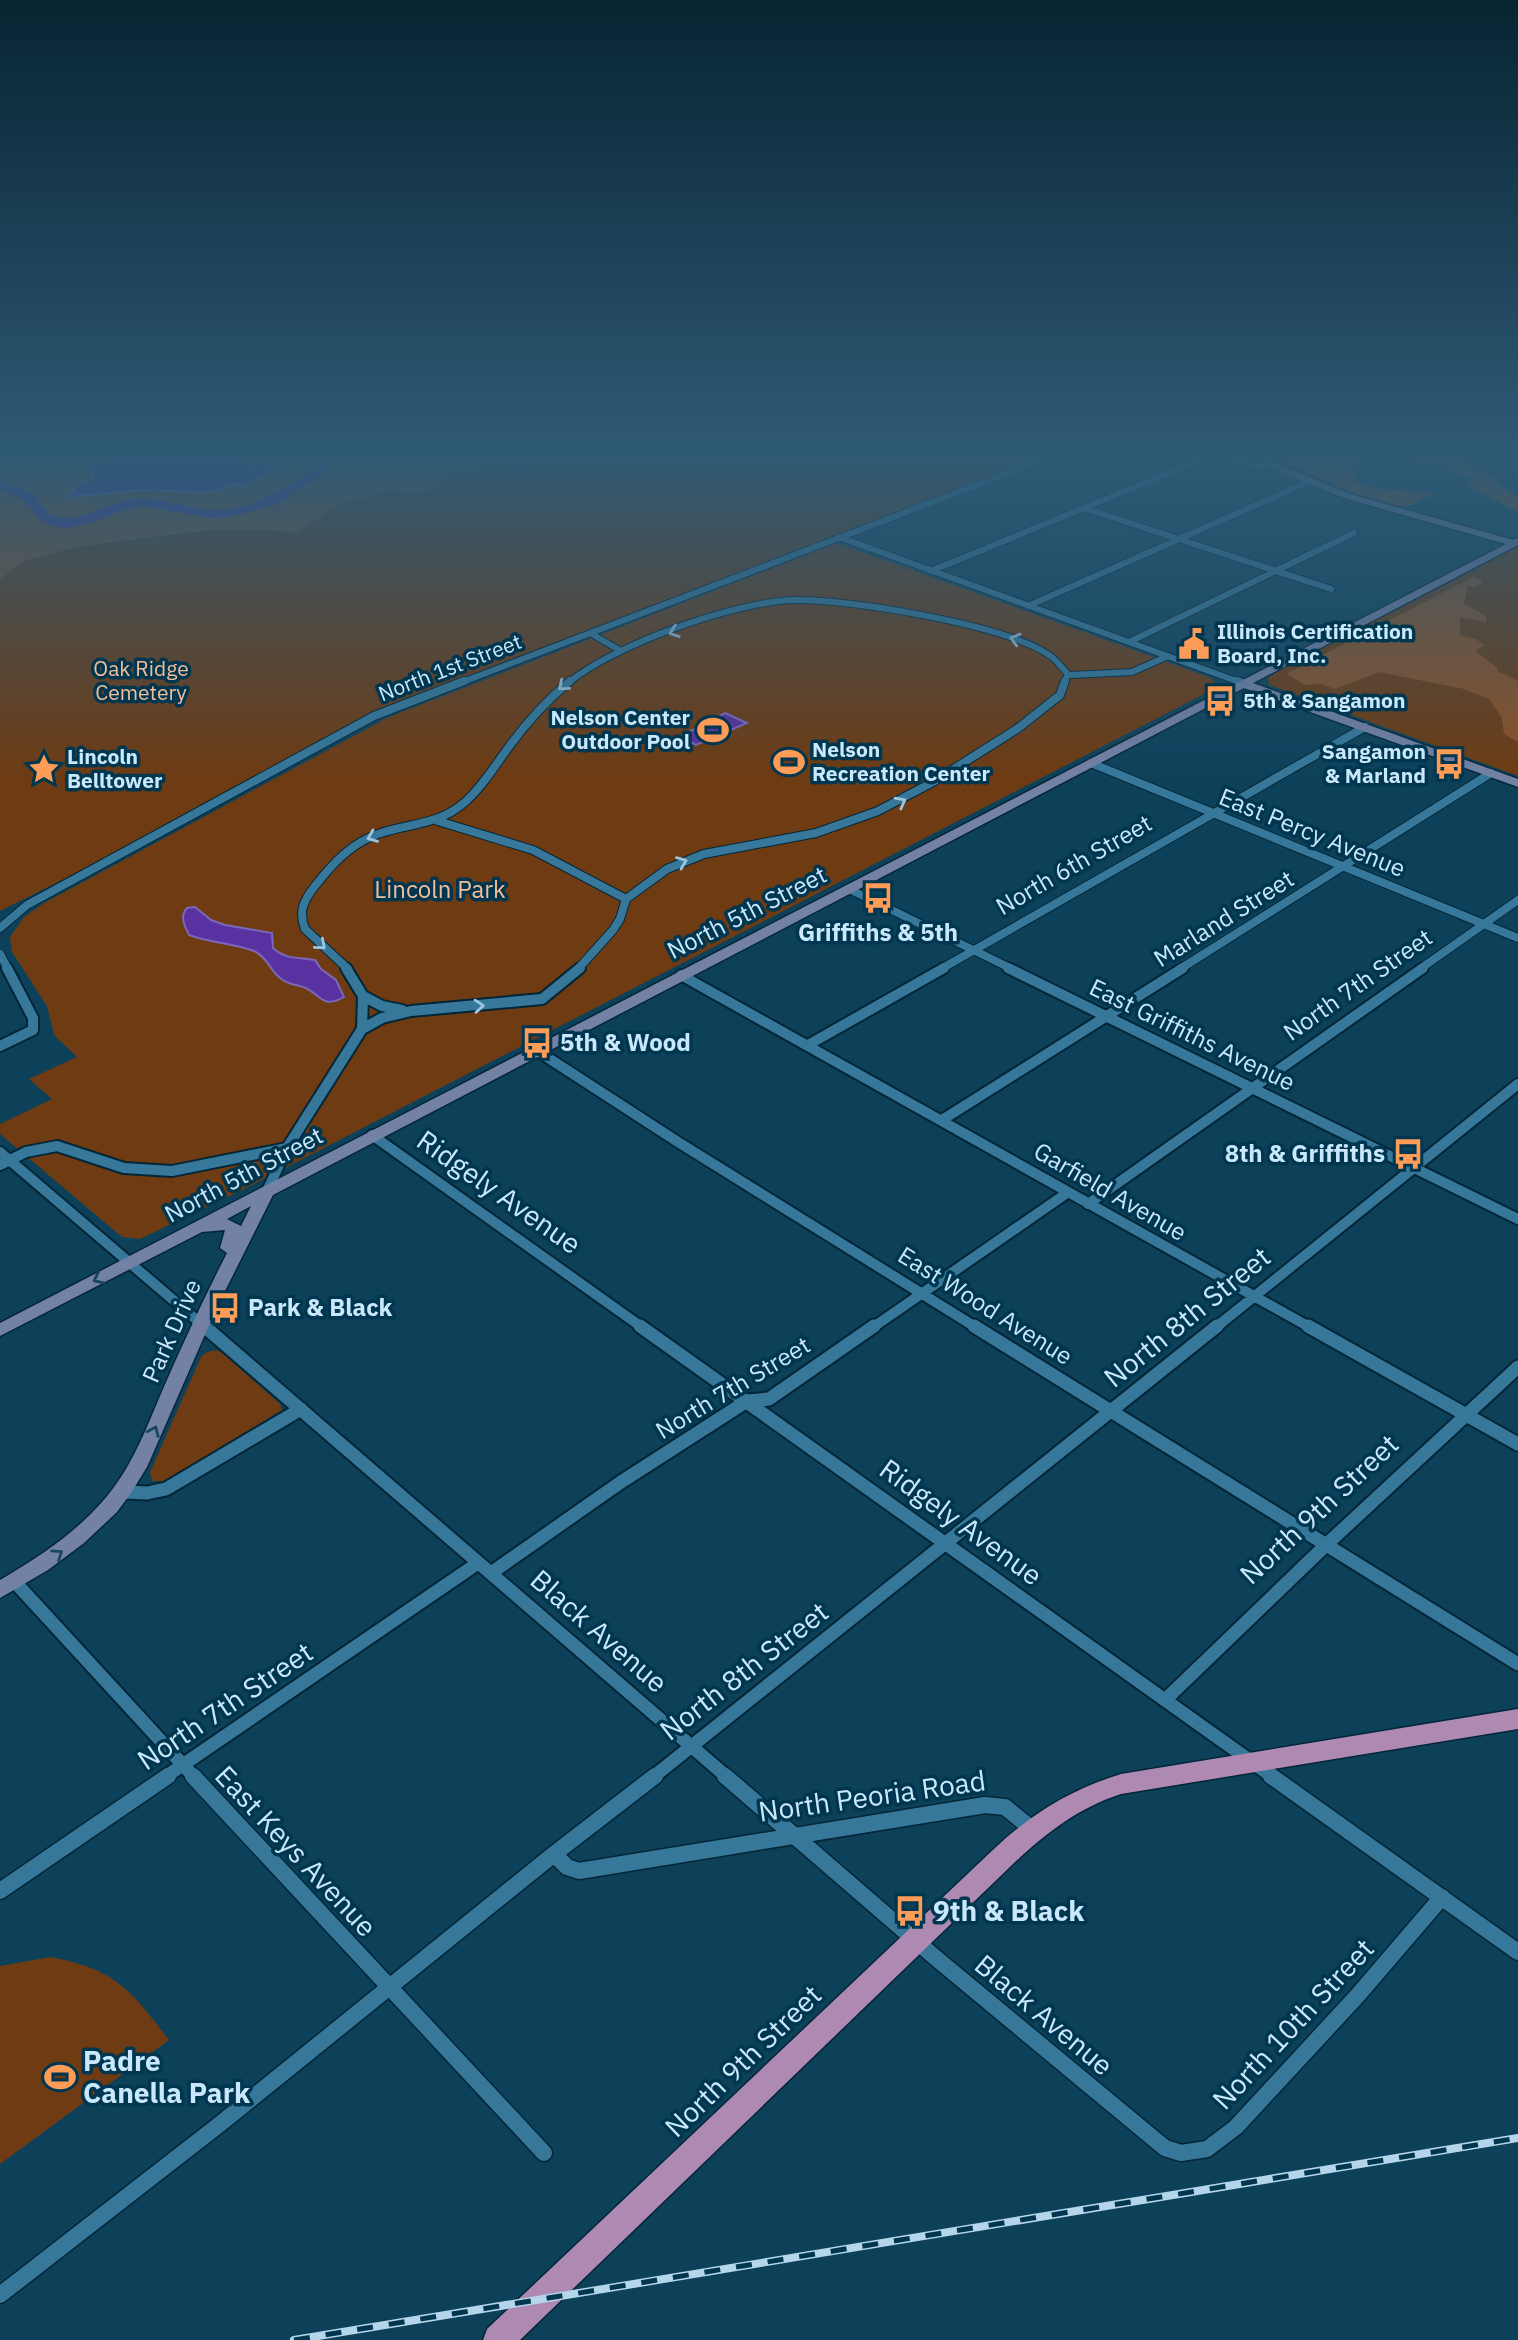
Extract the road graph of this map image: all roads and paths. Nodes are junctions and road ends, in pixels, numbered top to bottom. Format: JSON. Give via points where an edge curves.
{"nodes":[{"id":1,"x":770,"y":563,"type":"edge"},
{"id":2,"x":910,"y":563,"type":"edge"},
{"id":3,"x":950,"y":563,"type":"edge"},
{"id":4,"x":1124,"y":563,"type":"edge"},
{"id":5,"x":1252,"y":563,"type":"edge"},
{"id":6,"x":1292,"y":563,"type":"edge"},
{"id":7,"x":1475,"y":563,"type":"edge"},
{"id":8,"x":931,"y":571,"type":"junction"},
{"id":9,"x":1276,"y":571,"type":"junction"},
{"id":10,"x":1331,"y":589,"type":"dead end"},
{"id":11,"x":1028,"y":606,"type":"junction"},
{"id":12,"x":590,"y":632,"type":"junction"},
{"id":13,"x":1129,"y":642,"type":"junction"},
{"id":14,"x":621,"y":651,"type":"junction"},
{"id":15,"x":1168,"y":656,"type":"junction"},
{"id":16,"x":1268,"y":671,"type":"junction"},
{"id":17,"x":1070,"y":675,"type":"junction"},
{"id":18,"x":1244,"y":684,"type":"junction"},
{"id":19,"x":1219,"y":696,"type":"junction"},
{"id":20,"x":1284,"y":697,"type":"junction"},
{"id":21,"x":1365,"y":727,"type":"junction"},
{"id":22,"x":1091,"y":763,"type":"junction"},
{"id":23,"x":1491,"y":773,"type":"junction"},
{"id":24,"x":1518,"y":783,"type":"edge"},
{"id":25,"x":1214,"y":814,"type":"junction"},
{"id":26,"x":438,"y":821,"type":"junction"},
{"id":27,"x":1342,"y":867,"type":"junction"},
{"id":28,"x":849,"y":889,"type":"junction"},
{"id":29,"x":626,"y":900,"type":"junction"},
{"id":30,"x":1518,"y":900,"type":"edge"},
{"id":31,"x":1485,"y":924,"type":"junction"},
{"id":32,"x":0,"y":927,"type":"edge"},
{"id":33,"x":1518,"y":938,"type":"edge"},
{"id":34,"x":974,"y":951,"type":"junction"},
{"id":35,"x":0,"y":954,"type":"edge"},
{"id":36,"x":681,"y":975,"type":"junction"},
{"id":37,"x":363,"y":996,"type":"junction"},
{"id":38,"x":411,"y":1011,"type":"junction"},
{"id":39,"x":1107,"y":1016,"type":"junction"},
{"id":40,"x":362,"y":1029,"type":"junction"},
{"id":41,"x":808,"y":1045,"type":"junction"},
{"id":42,"x":0,"y":1046,"type":"edge"},
{"id":43,"x":536,"y":1051,"type":"junction"},
{"id":44,"x":1518,"y":1084,"type":"edge"},
{"id":45,"x":1252,"y":1088,"type":"junction"},
{"id":46,"x":942,"y":1120,"type":"junction"},
{"id":47,"x":372,"y":1135,"type":"junction"},
{"id":48,"x":287,"y":1149,"type":"junction"},
{"id":49,"x":0,"y":1152,"type":"edge"},
{"id":50,"x":5,"y":1162,"type":"edge"},
{"id":51,"x":1414,"y":1168,"type":"junction"},
{"id":52,"x":298,"y":1175,"type":"junction"},
{"id":53,"x":267,"y":1191,"type":"junction"},
{"id":54,"x":1068,"y":1192,"type":"junction"},
{"id":55,"x":1088,"y":1204,"type":"junction"},
{"id":56,"x":1518,"y":1219,"type":"edge"},
{"id":57,"x":249,"y":1224,"type":"junction"},
{"id":58,"x":182,"y":1235,"type":"junction"},
{"id":59,"x":131,"y":1262,"type":"junction"},
{"id":60,"x":224,"y":1274,"type":"junction"},
{"id":61,"x":922,"y":1293,"type":"junction"},
{"id":62,"x":1255,"y":1296,"type":"junction"},
{"id":63,"x":201,"y":1324,"type":"junction"},
{"id":64,"x":0,"y":1330,"type":"edge"},
{"id":65,"x":1518,"y":1367,"type":"edge"},
{"id":66,"x":747,"y":1401,"type":"junction"},
{"id":67,"x":302,"y":1409,"type":"junction"},
{"id":68,"x":1112,"y":1410,"type":"junction"},
{"id":69,"x":1466,"y":1415,"type":"junction"},
{"id":70,"x":1518,"y":1444,"type":"edge"},
{"id":71,"x":124,"y":1492,"type":"junction"},
{"id":72,"x":945,"y":1544,"type":"junction"},
{"id":73,"x":1327,"y":1544,"type":"junction"},
{"id":74,"x":478,"y":1563,"type":"junction"},
{"id":75,"x":491,"y":1573,"type":"junction"},
{"id":76,"x":7,"y":1586,"type":"edge"},
{"id":77,"x":1518,"y":1664,"type":"edge"},
{"id":78,"x":1166,"y":1699,"type":"junction"},
{"id":79,"x":1518,"y":1719,"type":"edge"},
{"id":80,"x":691,"y":1746,"type":"junction"},
{"id":81,"x":1253,"y":1762,"type":"junction"},
{"id":82,"x":181,"y":1766,"type":"junction"},
{"id":83,"x":1032,"y":1829,"type":"junction"},
{"id":84,"x":797,"y":1837,"type":"junction"},
{"id":85,"x":554,"y":1854,"type":"junction"},
{"id":86,"x":0,"y":1891,"type":"edge"},
{"id":87,"x":1442,"y":1898,"type":"junction"},
{"id":88,"x":916,"y":1940,"type":"junction"},
{"id":89,"x":1518,"y":1952,"type":"edge"},
{"id":90,"x":388,"y":1989,"type":"junction"},
{"id":91,"x":1164,"y":2148,"type":"joint"},
{"id":92,"x":544,"y":2153,"type":"dead end"},
{"id":93,"x":0,"y":2295,"type":"edge"},
{"id":94,"x":498,"y":2340,"type":"edge"}],
"edges":[{"from":1,"to":12,"type":"street","name":"North 1st Street"},
{"from":2,"to":8,"type":"street"},
{"from":3,"to":8,"type":"street"},
{"from":4,"to":11,"type":"street"},
{"from":5,"to":9,"type":"street"},
{"from":6,"to":9,"type":"street"},
{"from":7,"to":16,"type":"main road","name":"North 5th Street"},
{"from":8,"to":11,"type":"street"},
{"from":9,"to":10,"type":"street"},
{"from":9,"to":13,"type":"street"},
{"from":11,"to":13,"type":"street"},
{"from":12,"to":14,"type":"street"},
{"from":12,"to":32,"type":"street","name":"North 1st Street","via":[[374,716],[27,905]]},
{"from":13,"to":15,"type":"street"},
{"from":17,"to":14,"type":"street","one_way":true,"via":[[1051,654],[1020,641],[939,620],[814,600],[749,608]]},
{"from":14,"to":26,"type":"street","one_way":true,"via":[[561,687],[510,744],[482,786]]},
{"from":15,"to":17,"type":"street","via":[[1132,672]]},
{"from":15,"to":18,"type":"street"},
{"from":16,"to":18,"type":"main road","name":"North 5th Street"},
{"from":16,"to":20,"type":"main road","via":[[1264,684]]},
{"from":29,"to":17,"type":"street","one_way":true,"via":[[673,865],[689,859],[812,834],[893,807],[1022,727],[1068,686]]},
{"from":18,"to":19,"type":"main road","name":"North 5th Street"},
{"from":18,"to":20,"type":"main road"},
{"from":19,"to":20,"type":"main road"},
{"from":19,"to":22,"type":"main road","name":"North 5th Street"},
{"from":20,"to":21,"type":"main road"},
{"from":21,"to":23,"type":"main road"},
{"from":21,"to":25,"type":"street","name":"North 6th Street"},
{"from":22,"to":25,"type":"street","name":"East Percy Avenue"},
{"from":22,"to":28,"type":"main road","name":"North 5th Street"},
{"from":23,"to":24,"type":"main road"},
{"from":23,"to":27,"type":"street","name":"Marland Street"},
{"from":25,"to":27,"type":"street","name":"East Percy Avenue"},
{"from":25,"to":34,"type":"street","name":"North 6th Street"},
{"from":26,"to":29,"type":"street","via":[[533,850]]},
{"from":26,"to":37,"type":"street","one_way":true,"via":[[378,834],[350,847],[302,904],[305,929],[347,968]]},
{"from":27,"to":31,"type":"street","name":"East Percy Avenue"},
{"from":27,"to":39,"type":"street","name":"Marland Street"},
{"from":28,"to":34,"type":"street","name":"East Griffiths Avenue"},
{"from":28,"to":36,"type":"main road","name":"North 5th Street"},
{"from":38,"to":29,"type":"street","one_way":true,"via":[[542,999],[558,989],[606,938],[619,922]]},
{"from":30,"to":31,"type":"street","name":"North 7th Street"},
{"from":31,"to":33,"type":"street","name":"East Percy Avenue"},
{"from":31,"to":45,"type":"street","name":"North 7th Street"},
{"from":34,"to":39,"type":"street","name":"East Griffiths Avenue"},
{"from":34,"to":41,"type":"street","name":"North 6th Street"},
{"from":35,"to":42,"type":"street","via":[[33,1018],[33,1030]]},
{"from":36,"to":41,"type":"street","name":"Garfield Avenue"},
{"from":36,"to":43,"type":"main road","name":"North 5th Street"},
{"from":37,"to":38,"type":"street","via":[[382,1006]]},
{"from":37,"to":40,"type":"street"},
{"from":38,"to":40,"type":"street"},
{"from":39,"to":45,"type":"street","name":"East Griffiths Avenue"},
{"from":39,"to":46,"type":"street","name":"Marland Street"},
{"from":40,"to":48,"type":"street"},
{"from":41,"to":46,"type":"street","name":"Garfield Avenue"},
{"from":43,"to":47,"type":"main road","name":"North 5th Street"},
{"from":43,"to":61,"type":"street","name":"East Wood Avenue"},
{"from":44,"to":51,"type":"street","name":"North 8th Street"},
{"from":45,"to":51,"type":"street","name":"East Griffiths Avenue"},
{"from":45,"to":55,"type":"street","name":"North 7th Street"},
{"from":46,"to":54,"type":"street","name":"Garfield Avenue"},
{"from":47,"to":52,"type":"main road","name":"North 5th Street"},
{"from":47,"to":66,"type":"street","name":"Ridgely Avenue"},
{"from":48,"to":50,"type":"street","via":[[172,1171],[124,1168],[57,1146],[45,1146]]},
{"from":48,"to":53,"type":"street"},
{"from":49,"to":50,"type":"street","name":"Black Avenue"},
{"from":50,"to":59,"type":"street","name":"Black Avenue"},
{"from":51,"to":56,"type":"street","name":"East Griffiths Avenue"},
{"from":51,"to":62,"type":"street","name":"North 8th Street"},
{"from":52,"to":53,"type":"main road","name":"North 5th Street"},
{"from":52,"to":57,"type":"main road"},
{"from":53,"to":57,"type":"main road","name":"Park Drive"},
{"from":53,"to":58,"type":"main road","name":"North 5th Street"},
{"from":54,"to":55,"type":"street","name":"Garfield Avenue"},
{"from":54,"to":61,"type":"street","name":"North 7th Street"},
{"from":55,"to":62,"type":"street","name":"Garfield Avenue"},
{"from":57,"to":60,"type":"main road","name":"Park Drive"},
{"from":58,"to":59,"type":"main road","name":"North 5th Street"},
{"from":58,"to":60,"type":"main road","via":[[217,1224],[233,1227],[222,1261]]},
{"from":59,"to":63,"type":"street","name":"Black Avenue"},
{"from":59,"to":64,"type":"main road","name":"North 5th Street","one_way":true},
{"from":60,"to":63,"type":"main road","name":"Park Drive"},
{"from":61,"to":66,"type":"street","name":"North 7th Street","via":[[769,1399]]},
{"from":61,"to":68,"type":"street","name":"East Wood Avenue"},
{"from":62,"to":68,"type":"street","name":"North 8th Street"},
{"from":62,"to":69,"type":"street","name":"Garfield Avenue"},
{"from":63,"to":67,"type":"street","name":"Black Avenue"},
{"from":71,"to":63,"type":"main road","name":"Park Drive","one_way":true},
{"from":65,"to":69,"type":"street","name":"North 9th Street"},
{"from":66,"to":72,"type":"street","name":"Ridgely Avenue"},
{"from":66,"to":75,"type":"street","name":"North 7th Street"},
{"from":67,"to":71,"type":"street","via":[[166,1489]]},
{"from":67,"to":74,"type":"street","name":"Black Avenue"},
{"from":68,"to":72,"type":"street","name":"North 8th Street"},
{"from":68,"to":73,"type":"street","name":"East Wood Avenue"},
{"from":69,"to":70,"type":"street","name":"Garfield Avenue"},
{"from":69,"to":73,"type":"street","name":"North 9th Street"},
{"from":76,"to":71,"type":"main road","one_way":true,"via":[[77,1540]]},
{"from":72,"to":78,"type":"street","name":"Ridgely Avenue"},
{"from":72,"to":80,"type":"street","name":"North 8th Street"},
{"from":73,"to":77,"type":"street","name":"East Wood Avenue"},
{"from":73,"to":78,"type":"street","name":"North 9th Street"},
{"from":74,"to":75,"type":"street","name":"Black Avenue"},
{"from":74,"to":82,"type":"street","name":"North 7th Street"},
{"from":75,"to":80,"type":"street","name":"Black Avenue"},
{"from":76,"to":82,"type":"street","name":"East Keys Avenue"},
{"from":78,"to":81,"type":"street","name":"Ridgely Avenue"},
{"from":79,"to":81,"type":"main road"},
{"from":80,"to":84,"type":"street","name":"Black Avenue"},
{"from":80,"to":85,"type":"street","name":"North 8th Street"},
{"from":81,"to":83,"type":"main road","via":[[1106,1788],[1073,1801]]},
{"from":81,"to":87,"type":"street","name":"Ridgely Avenue"},
{"from":82,"to":86,"type":"street","name":"North 7th Street"},
{"from":82,"to":90,"type":"street","name":"East Keys Avenue"},
{"from":83,"to":84,"type":"street","name":"North Peoria Road","via":[[1005,1807],[985,1805]]},
{"from":83,"to":88,"type":"main road","name":"North 9th Street"},
{"from":84,"to":85,"type":"street","name":"North Peoria Road","via":[[579,1871]]},
{"from":84,"to":88,"type":"street","name":"Black Avenue"},
{"from":85,"to":90,"type":"street","name":"North 8th Street"},
{"from":87,"to":89,"type":"street","name":"Ridgely Avenue"},
{"from":87,"to":91,"type":"street","name":"North 10th Street","via":[[1236,2127],[1207,2149],[1181,2153]]},
{"from":88,"to":91,"type":"street","name":"Black Avenue"},
{"from":88,"to":94,"type":"main road","name":"North 9th Street"},
{"from":90,"to":92,"type":"street","name":"East Keys Avenue"},
{"from":90,"to":93,"type":"street","name":"North 8th Street"}]}
